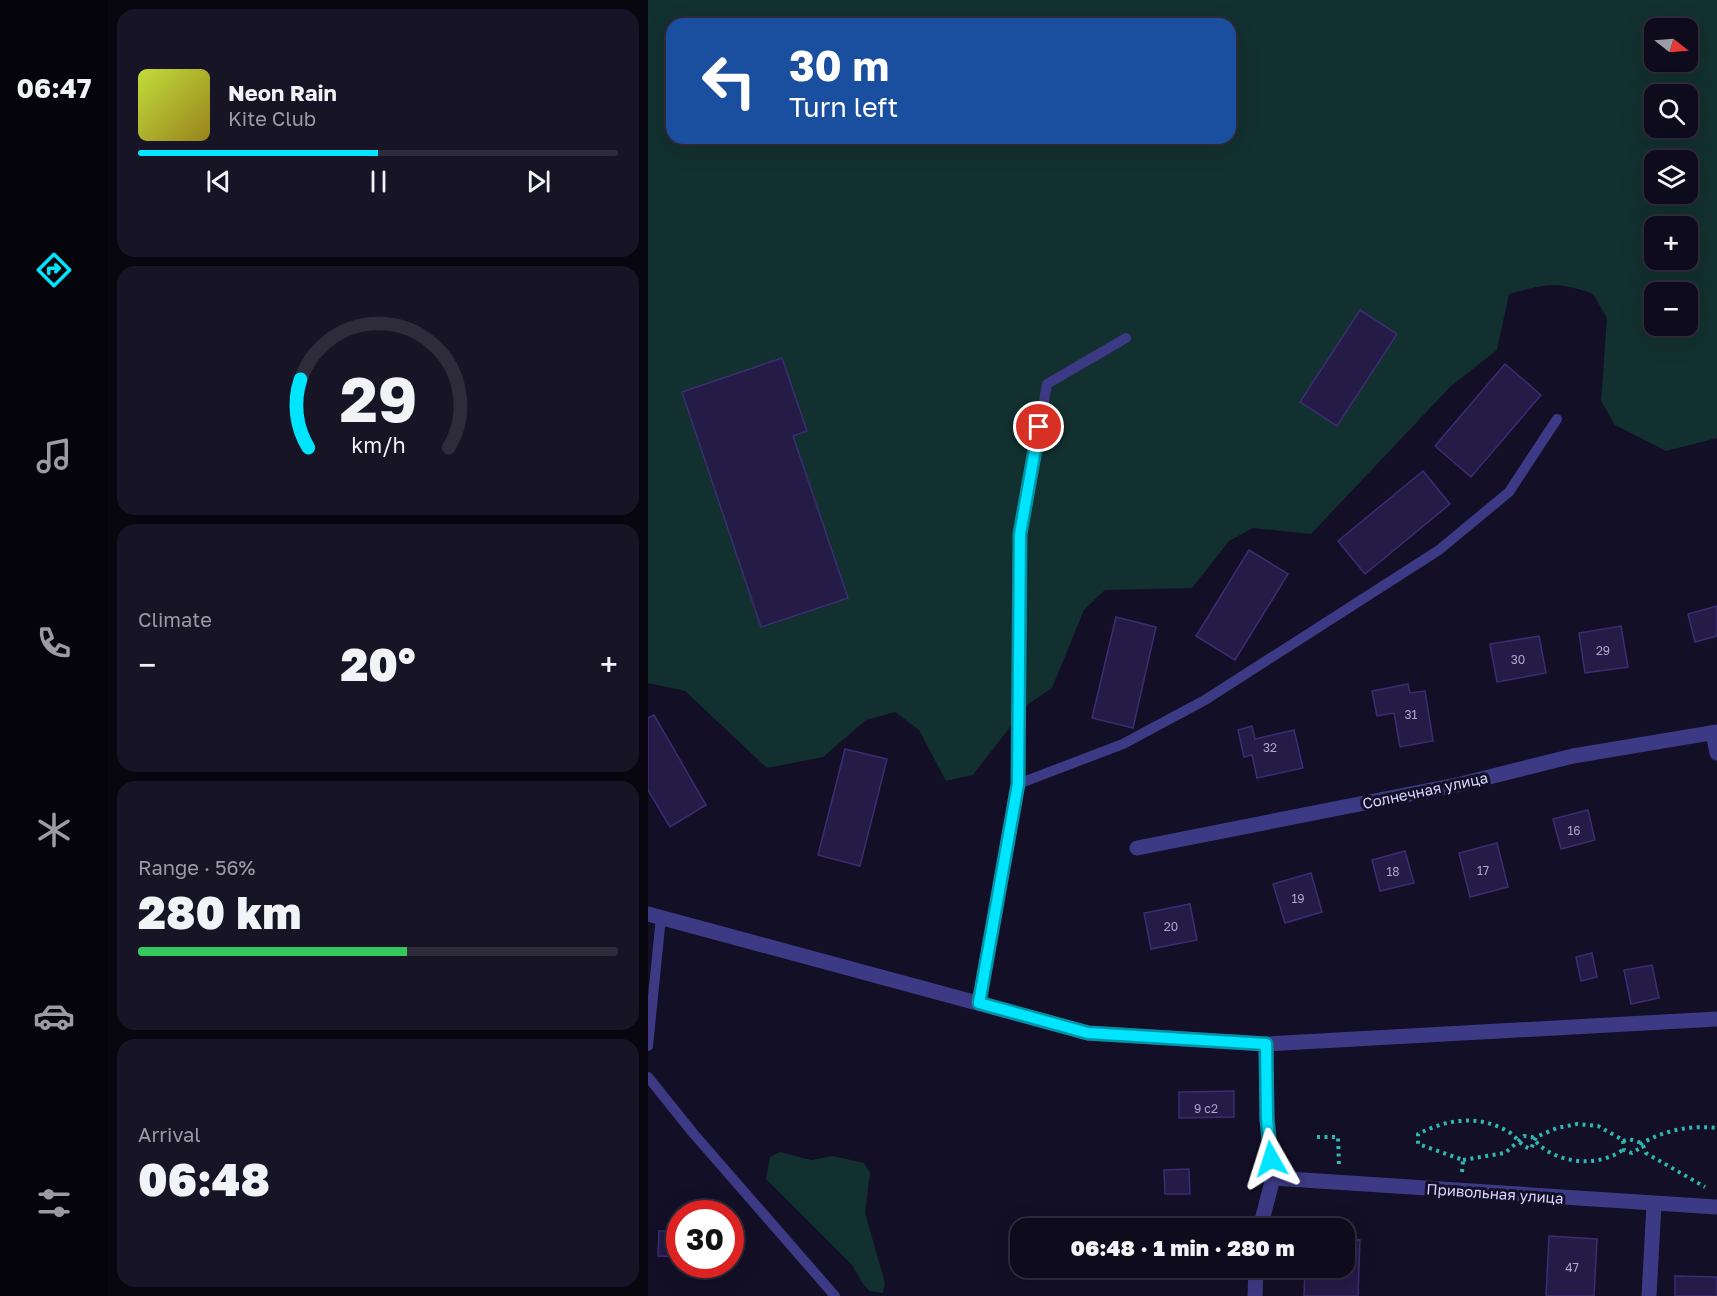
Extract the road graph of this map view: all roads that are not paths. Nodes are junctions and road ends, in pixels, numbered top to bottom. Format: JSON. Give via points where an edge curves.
{"nodes":[{"id":1,"x":1126,"y":338,"type":"dead end"},
{"id":2,"x":1557,"y":419,"type":"dead end"},
{"id":3,"x":1715,"y":733,"type":"edge"},
{"id":4,"x":1717,"y":753,"type":"edge"},
{"id":5,"x":1018,"y":784,"type":"junction"},
{"id":6,"x":1137,"y":848,"type":"dead end"},
{"id":7,"x":654,"y":916,"type":"edge"},
{"id":8,"x":979,"y":1003,"type":"junction"},
{"id":9,"x":1717,"y":1019,"type":"edge"},
{"id":10,"x":1266,"y":1044,"type":"junction"},
{"id":11,"x":648,"y":1046,"type":"edge"},
{"id":12,"x":648,"y":1077,"type":"edge"},
{"id":13,"x":1273,"y":1178,"type":"junction"},
{"id":14,"x":1653,"y":1204,"type":"junction"},
{"id":15,"x":1717,"y":1207,"type":"edge"},
{"id":16,"x":1263,"y":1218,"type":"edge"},
{"id":17,"x":1256,"y":1278,"type":"edge"},
{"id":18,"x":835,"y":1296,"type":"edge"},
{"id":19,"x":1255,"y":1296,"type":"edge"},
{"id":20,"x":1649,"y":1296,"type":"edge"}],
"edges":[{"from":1,"to":5,"type":"lane","via":[[1047,384],[1020,534]]},
{"from":2,"to":5,"type":"lane","via":[[1509,492],[1439,550],[1204,700],[1123,744]]},
{"from":3,"to":4,"type":"street","name":"Солнечная улица"},
{"from":3,"to":6,"type":"street","name":"Солнечная улица","via":[[1573,756],[1461,784]]},
{"from":5,"to":8,"type":"lane"},
{"from":7,"to":8,"type":"street"},
{"from":7,"to":11,"type":"lane"},
{"from":8,"to":10,"type":"street","via":[[1088,1033]]},
{"from":9,"to":10,"type":"street"},
{"from":10,"to":13,"type":"street"},
{"from":12,"to":18,"type":"lane"},
{"from":13,"to":14,"type":"street","name":"Привольная улица"},
{"from":13,"to":16,"type":"street"},
{"from":14,"to":15,"type":"street","name":"Привольная улица"},
{"from":14,"to":20,"type":"street"},
{"from":17,"to":19,"type":"street"}]}
